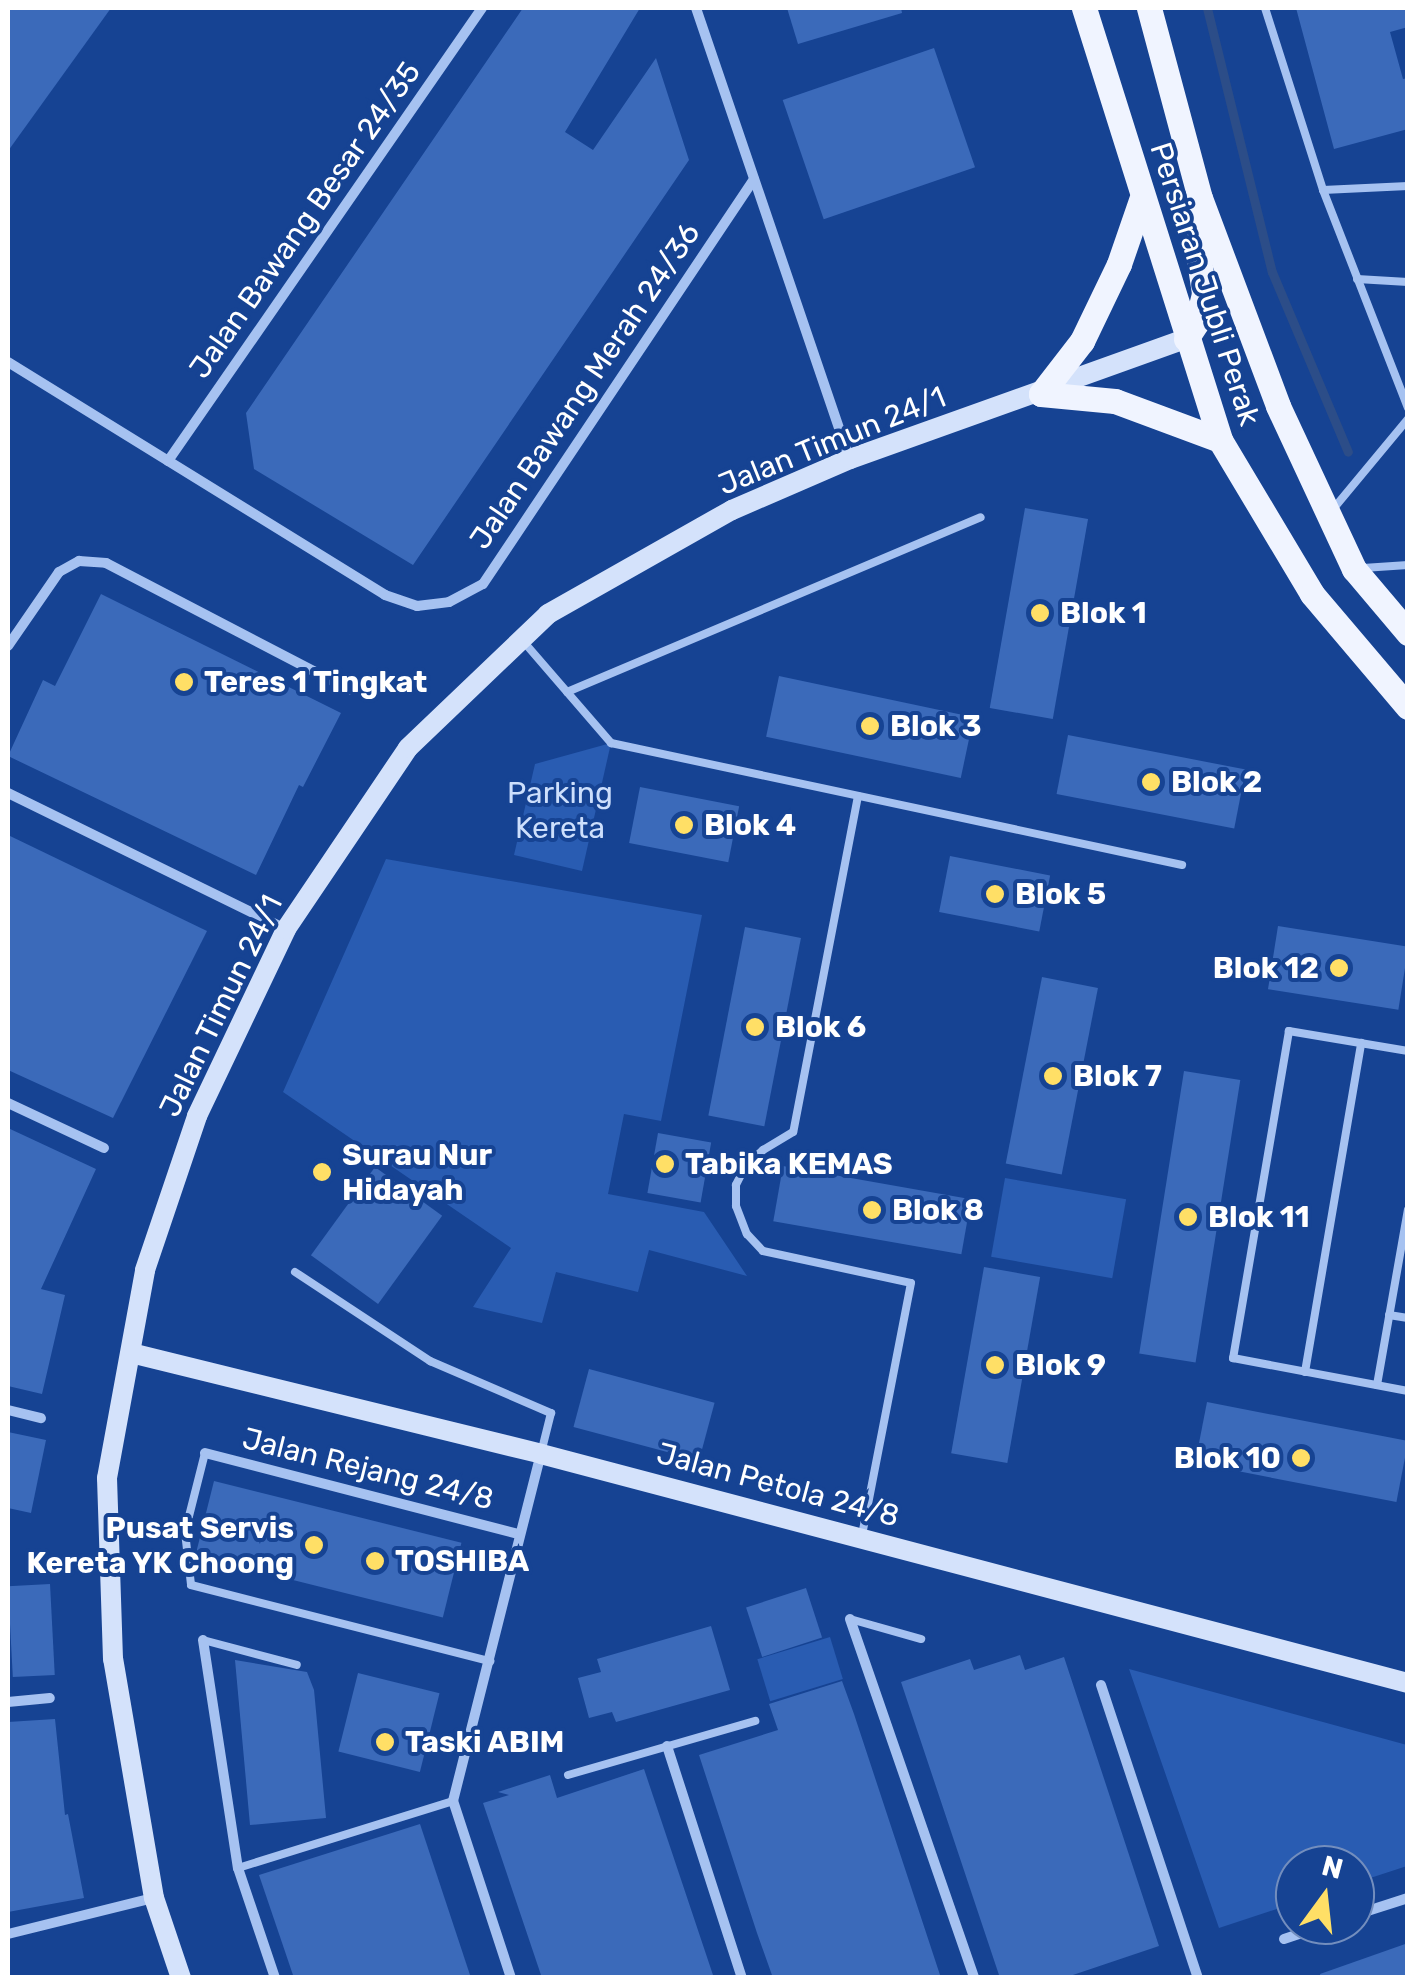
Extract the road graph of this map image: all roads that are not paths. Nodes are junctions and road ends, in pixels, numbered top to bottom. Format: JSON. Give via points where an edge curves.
{"nodes":[{"id":1,"x":482,"y":8,"type":"edge"},
{"id":2,"x":696,"y":8,"type":"edge"},
{"id":3,"x":1084,"y":8,"type":"edge"},
{"id":4,"x":1149,"y":8,"type":"edge"},
{"id":5,"x":1266,"y":8,"type":"edge"},
{"id":6,"x":754,"y":179,"type":"junction"},
{"id":7,"x":1408,"y":186,"type":"edge"},
{"id":8,"x":1322,"y":190,"type":"junction"},
{"id":9,"x":1200,"y":198,"type":"junction"},
{"id":10,"x":1141,"y":200,"type":"junction"},
{"id":11,"x":1357,"y":280,"type":"junction"},
{"id":12,"x":1408,"y":282,"type":"edge"},
{"id":13,"x":1186,"y":340,"type":"junction"},
{"id":14,"x":8,"y":362,"type":"edge"},
{"id":15,"x":1041,"y":394,"type":"junction"},
{"id":16,"x":1408,"y":408,"type":"edge"},
{"id":17,"x":1408,"y":419,"type":"edge"},
{"id":18,"x":1220,"y":440,"type":"junction"},
{"id":19,"x":850,"y":459,"type":"junction"},
{"id":20,"x":168,"y":462,"type":"junction"},
{"id":21,"x":1328,"y":515,"type":"junction"},
{"id":22,"x":981,"y":518,"type":"dead end"},
{"id":23,"x":1408,"y":565,"type":"edge"},
{"id":24,"x":1354,"y":569,"type":"junction"},
{"id":25,"x":1408,"y":633,"type":"edge"},
{"id":26,"x":520,"y":637,"type":"junction"},
{"id":27,"x":8,"y":646,"type":"edge"},
{"id":28,"x":350,"y":690,"type":"dead end"},
{"id":29,"x":566,"y":692,"type":"junction"},
{"id":30,"x":1408,"y":708,"type":"edge"},
{"id":31,"x":8,"y":793,"type":"edge"},
{"id":32,"x":858,"y":796,"type":"junction"},
{"id":33,"x":1182,"y":866,"type":"dead end"},
{"id":34,"x":286,"y":929,"type":"junction"},
{"id":35,"x":1362,"y":1043,"type":"junction"},
{"id":36,"x":1408,"y":1051,"type":"edge"},
{"id":37,"x":8,"y":1104,"type":"edge"},
{"id":38,"x":104,"y":1148,"type":"dead end"},
{"id":39,"x":1408,"y":1210,"type":"edge"},
{"id":40,"x":294,"y":1272,"type":"dead end"},
{"id":41,"x":1390,"y":1314,"type":"junction"},
{"id":42,"x":1408,"y":1318,"type":"edge"},
{"id":43,"x":131,"y":1353,"type":"junction"},
{"id":44,"x":1305,"y":1372,"type":"junction"},
{"id":45,"x":1377,"y":1385,"type":"junction"},
{"id":46,"x":1408,"y":1391,"type":"edge"},
{"id":47,"x":8,"y":1410,"type":"edge"},
{"id":48,"x":41,"y":1418,"type":"dead end"},
{"id":49,"x":205,"y":1453,"type":"joint"},
{"id":50,"x":541,"y":1454,"type":"junction"},
{"id":51,"x":520,"y":1534,"type":"junction"},
{"id":52,"x":862,"y":1538,"type":"junction"},
{"id":53,"x":850,"y":1620,"type":"joint"},
{"id":54,"x":921,"y":1639,"type":"dead end"},
{"id":55,"x":203,"y":1640,"type":"joint"},
{"id":56,"x":490,"y":1661,"type":"junction"},
{"id":57,"x":297,"y":1665,"type":"dead end"},
{"id":58,"x":1408,"y":1683,"type":"edge"},
{"id":59,"x":1101,"y":1685,"type":"dead end"},
{"id":60,"x":50,"y":1698,"type":"dead end"},
{"id":61,"x":8,"y":1702,"type":"edge"},
{"id":62,"x":755,"y":1720,"type":"dead end"},
{"id":63,"x":667,"y":1746,"type":"junction"},
{"id":64,"x":568,"y":1776,"type":"dead end"},
{"id":65,"x":453,"y":1800,"type":"junction"},
{"id":66,"x":238,"y":1868,"type":"junction"},
{"id":67,"x":154,"y":1898,"type":"junction"},
{"id":68,"x":1408,"y":1898,"type":"edge"},
{"id":69,"x":1375,"y":1909,"type":"edge"},
{"id":70,"x":8,"y":1934,"type":"edge"},
{"id":71,"x":181,"y":1978,"type":"edge"},
{"id":72,"x":275,"y":1978,"type":"edge"},
{"id":73,"x":511,"y":1978,"type":"edge"},
{"id":74,"x":742,"y":1978,"type":"edge"},
{"id":75,"x":974,"y":1978,"type":"edge"},
{"id":76,"x":1198,"y":1978,"type":"edge"}],
"edges":[{"from":1,"to":20,"type":"street","name":"Jalan Bawang Besar 24/35"},
{"from":2,"to":6,"type":"street"},
{"from":3,"to":10,"type":"main road","name":"Persiaran Jubli Perak"},
{"from":4,"to":9,"type":"main road","name":"Persiaran Jubli Perak"},
{"from":5,"to":8,"type":"lane"},
{"from":6,"to":19,"type":"street"},
{"from":6,"to":20,"type":"street","name":"Jalan Bawang Merah 24/36","via":[[483,584],[448,602],[417,606],[385,595]]},
{"from":7,"to":8,"type":"lane"},
{"from":8,"to":11,"type":"lane"},
{"from":9,"to":13,"type":"main road","via":[[1194,227],[1204,293]]},
{"from":9,"to":21,"type":"main road","name":"Persiaran Jubli Perak","via":[[1278,406]]},
{"from":10,"to":13,"type":"main road","name":"Persiaran Jubli Perak"},
{"from":10,"to":15,"type":"main road","via":[[1082,341]]},
{"from":11,"to":12,"type":"lane"},
{"from":11,"to":16,"type":"lane"},
{"from":13,"to":15,"type":"street","name":"Jalan Timun 24/1"},
{"from":13,"to":18,"type":"main road","name":"Persiaran Jubli Perak"},
{"from":14,"to":20,"type":"street"},
{"from":15,"to":18,"type":"main road","via":[[1115,402]]},
{"from":15,"to":19,"type":"street","name":"Jalan Timun 24/1"},
{"from":17,"to":21,"type":"lane"},
{"from":18,"to":30,"type":"main road","name":"Persiaran Jubli Perak","via":[[1312,594]]},
{"from":19,"to":26,"type":"street","name":"Jalan Timun 24/1","via":[[732,510],[548,614]]},
{"from":21,"to":24,"type":"main road","name":"Persiaran Jubli Perak"},
{"from":22,"to":29,"type":"lane"},
{"from":23,"to":24,"type":"lane"},
{"from":24,"to":25,"type":"main road","name":"Persiaran Jubli Perak"},
{"from":26,"to":29,"type":"lane"},
{"from":26,"to":34,"type":"street","name":"Jalan Timun 24/1","via":[[408,748]]},
{"from":27,"to":28,"type":"street","via":[[59,572],[79,561],[106,563]]},
{"from":29,"to":32,"type":"lane","via":[[611,744]]},
{"from":31,"to":34,"type":"street"},
{"from":32,"to":33,"type":"lane"},
{"from":32,"to":52,"type":"lane","via":[[793,1132],[745,1167],[736,1206],[763,1251],[911,1283]]},
{"from":34,"to":43,"type":"street","name":"Jalan Timun 24/1","via":[[197,1116],[145,1270]]},
{"from":35,"to":36,"type":"lane"},
{"from":35,"to":44,"type":"lane"},
{"from":35,"to":44,"type":"lane","via":[[1288,1030],[1233,1358]]},
{"from":37,"to":38,"type":"street"},
{"from":39,"to":41,"type":"lane"},
{"from":40,"to":50,"type":"lane","via":[[430,1361],[551,1413]]},
{"from":41,"to":42,"type":"lane"},
{"from":41,"to":45,"type":"lane"},
{"from":43,"to":50,"type":"street","name":"Jalan Petola 24/8"},
{"from":43,"to":67,"type":"street","name":"Jalan Timun 24/1","via":[[107,1478],[113,1659]]},
{"from":44,"to":45,"type":"lane"},
{"from":45,"to":46,"type":"lane"},
{"from":47,"to":48,"type":"street"},
{"from":49,"to":51,"type":"street","name":"Jalan Rejang 24/8"},
{"from":49,"to":56,"type":"lane","via":[[185,1532],[191,1585]]},
{"from":50,"to":51,"type":"street"},
{"from":50,"to":52,"type":"street","name":"Jalan Petola 24/8"},
{"from":51,"to":56,"type":"street"},
{"from":52,"to":58,"type":"street","name":"Jalan Petola 24/8"},
{"from":53,"to":54,"type":"lane"},
{"from":53,"to":75,"type":"street"},
{"from":55,"to":57,"type":"lane"},
{"from":55,"to":66,"type":"street"},
{"from":56,"to":65,"type":"street"},
{"from":59,"to":76,"type":"street"},
{"from":60,"to":61,"type":"street"},
{"from":62,"to":63,"type":"lane"},
{"from":63,"to":64,"type":"lane"},
{"from":63,"to":74,"type":"street"},
{"from":65,"to":66,"type":"lane"},
{"from":65,"to":73,"type":"street"},
{"from":66,"to":72,"type":"street"},
{"from":67,"to":70,"type":"street"},
{"from":67,"to":71,"type":"street","name":"Jalan Timun 24/1"},
{"from":68,"to":69,"type":"street"}]}
